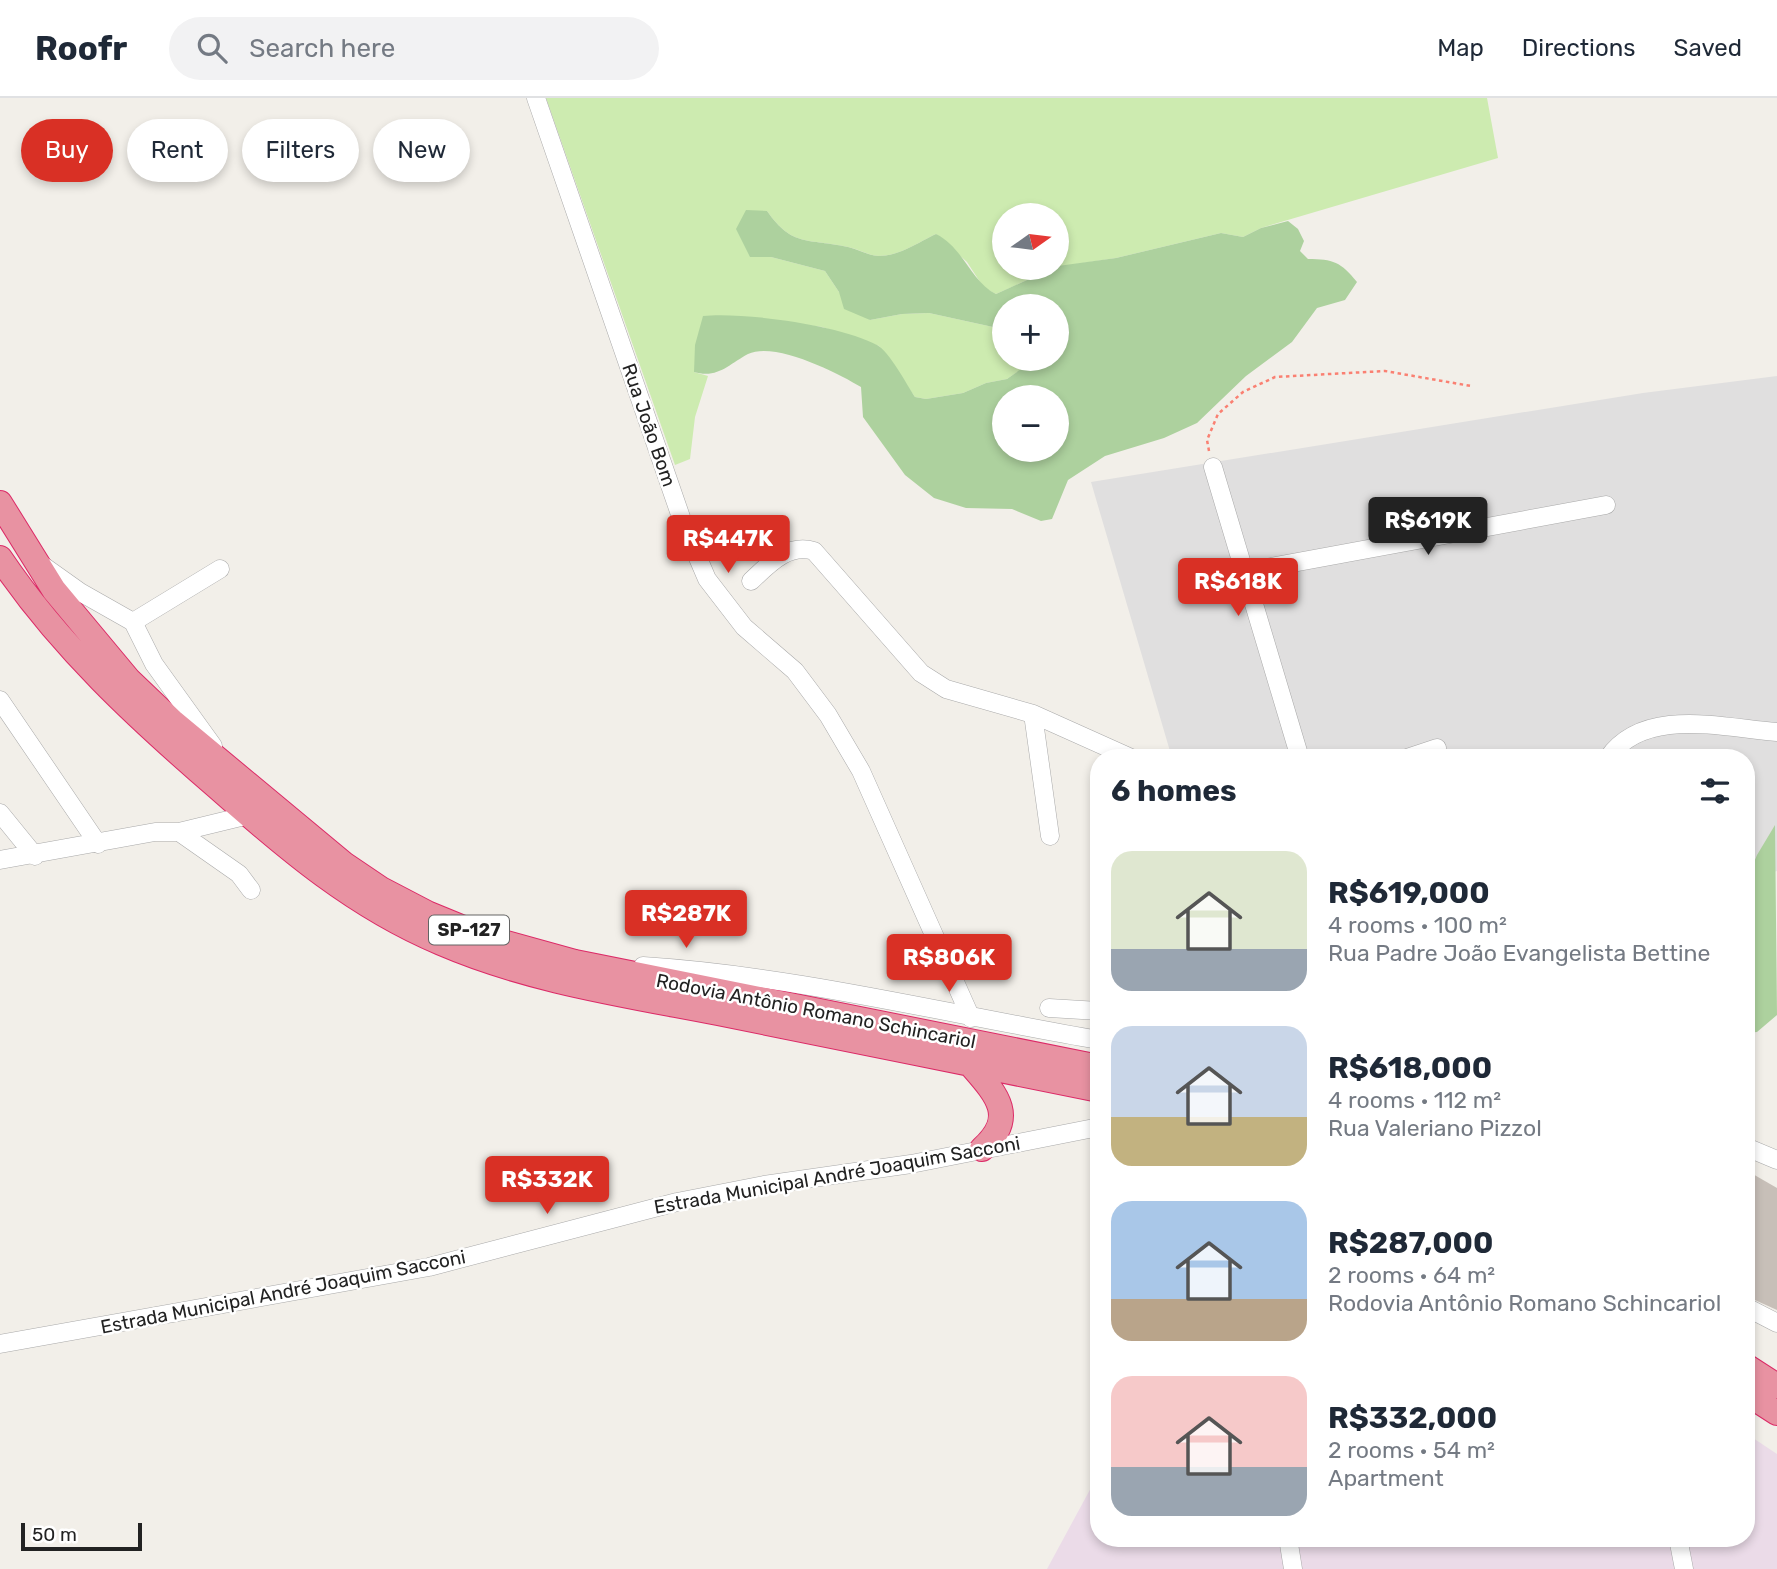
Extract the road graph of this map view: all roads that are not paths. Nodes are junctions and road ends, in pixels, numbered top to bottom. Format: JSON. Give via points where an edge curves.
{"nodes":[{"id":1,"x":536,"y":98,"type":"edge"},
{"id":2,"x":1213,"y":467,"type":"road end"},
{"id":3,"x":0,"y":503,"type":"edge"},
{"id":4,"x":1606,"y":505,"type":"dead end"},
{"id":5,"x":31,"y":556,"type":"junction"},
{"id":6,"x":0,"y":558,"type":"edge"},
{"id":7,"x":220,"y":569,"type":"dead end"},
{"id":8,"x":1244,"y":572,"type":"junction"},
{"id":9,"x":751,"y":581,"type":"dead end"},
{"id":10,"x":133,"y":622,"type":"junction"},
{"id":11,"x":0,"y":700,"type":"edge"},
{"id":12,"x":1033,"y":714,"type":"junction"},
{"id":13,"x":1777,"y":732,"type":"edge"},
{"id":14,"x":1437,"y":748,"type":"dead end"},
{"id":15,"x":1111,"y":749,"type":"edge"},
{"id":16,"x":1297,"y":749,"type":"edge"},
{"id":17,"x":1434,"y":749,"type":"edge"},
{"id":18,"x":1616,"y":749,"type":"edge"},
{"id":19,"x":229,"y":769,"type":"junction"},
{"id":20,"x":0,"y":813,"type":"edge"},
{"id":21,"x":249,"y":815,"type":"junction"},
{"id":22,"x":179,"y":832,"type":"junction"},
{"id":23,"x":1050,"y":836,"type":"dead end"},
{"id":24,"x":98,"y":844,"type":"junction"},
{"id":25,"x":35,"y":856,"type":"junction"},
{"id":26,"x":0,"y":860,"type":"edge"},
{"id":27,"x":251,"y":890,"type":"dead end"},
{"id":28,"x":575,"y":962,"type":"junction"},
{"id":29,"x":1049,"y":1008,"type":"dead end"},
{"id":30,"x":1090,"y":1010,"type":"edge"},
{"id":31,"x":971,"y":1018,"type":"junction"},
{"id":32,"x":1090,"y":1038,"type":"edge"},
{"id":33,"x":970,"y":1063,"type":"junction"},
{"id":34,"x":1090,"y":1065,"type":"edge"},
{"id":35,"x":1090,"y":1088,"type":"edge"},
{"id":36,"x":1090,"y":1129,"type":"edge"},
{"id":37,"x":982,"y":1149,"type":"junction"},
{"id":38,"x":1755,"y":1151,"type":"edge"},
{"id":39,"x":1777,"y":1160,"type":"edge"},
{"id":40,"x":1755,"y":1312,"type":"edge"},
{"id":41,"x":1777,"y":1324,"type":"edge"},
{"id":42,"x":0,"y":1344,"type":"edge"},
{"id":43,"x":1755,"y":1372,"type":"edge"},
{"id":44,"x":1777,"y":1386,"type":"edge"},
{"id":45,"x":1755,"y":1399,"type":"edge"},
{"id":46,"x":1777,"y":1413,"type":"edge"},
{"id":47,"x":1289,"y":1547,"type":"edge"},
{"id":48,"x":1680,"y":1547,"type":"edge"},
{"id":49,"x":1293,"y":1569,"type":"edge"},
{"id":50,"x":1684,"y":1569,"type":"edge"}],
"edges":[{"from":1,"to":31,"type":"street","name":"Rua João Bom","via":[[683,523],[707,579],[744,627],[795,671],[862,771]]},
{"from":2,"to":8,"type":"street"},
{"from":3,"to":5,"type":"highway","name":"Rodovia Antônio Romano Schincariol","number":"SP-127"},
{"from":4,"to":8,"type":"street"},
{"from":5,"to":10,"type":"street","via":[[80,592]]},
{"from":5,"to":19,"type":"highway","name":"Rodovia Antônio Romano Schincariol","number":"SP-127","via":[[128,680]]},
{"from":6,"to":21,"type":"highway","name":"Rodovia Antônio Romano Schincariol","number":"SP-127","via":[[61,640],[101,682]]},
{"from":7,"to":10,"type":"street"},
{"from":8,"to":16,"type":"street"},
{"from":9,"to":12,"type":"street","via":[[789,550],[814,551],[921,673],[946,689]]},
{"from":10,"to":19,"type":"street","via":[[154,664]]},
{"from":11,"to":24,"type":"street"},
{"from":12,"to":15,"type":"street"},
{"from":12,"to":23,"type":"street"},
{"from":13,"to":18,"type":"street","via":[[1674,724],[1647,727]]},
{"from":14,"to":17,"type":"street"},
{"from":19,"to":28,"type":"highway","name":"Rodovia Antônio Romano Schincariol","number":"SP-127","via":[[381,889],[488,938]]},
{"from":20,"to":25,"type":"street"},
{"from":21,"to":22,"type":"street"},
{"from":21,"to":33,"type":"highway","name":"Rodovia Antônio Romano Schincariol","number":"SP-127","via":[[354,899],[401,926],[482,959],[569,984]]},
{"from":22,"to":24,"type":"street","via":[[155,832]]},
{"from":22,"to":27,"type":"street","via":[[239,874]]},
{"from":24,"to":25,"type":"street"},
{"from":25,"to":26,"type":"street"},
{"from":28,"to":31,"type":"street","via":[[792,982]]},
{"from":28,"to":34,"type":"highway","name":"Rodovia Antônio Romano Schincariol","number":"SP-127"},
{"from":29,"to":30,"type":"street"},
{"from":31,"to":32,"type":"street"},
{"from":33,"to":35,"type":"highway","name":"Rodovia Antônio Romano Schincariol","number":"SP-127"},
{"from":33,"to":37,"type":"highway","via":[[998,1099],[1002,1115],[1000,1127]]},
{"from":36,"to":37,"type":"street","name":"Estrada Municipal André Joaquim Sacconi"},
{"from":37,"to":42,"type":"street","name":"Estrada Municipal André Joaquim Sacconi","via":[[677,1202],[429,1268]]},
{"from":38,"to":39,"type":"street"},
{"from":40,"to":41,"type":"street"},
{"from":43,"to":44,"type":"highway"},
{"from":45,"to":46,"type":"highway"},
{"from":47,"to":49,"type":"street"},
{"from":48,"to":50,"type":"street"}]}
